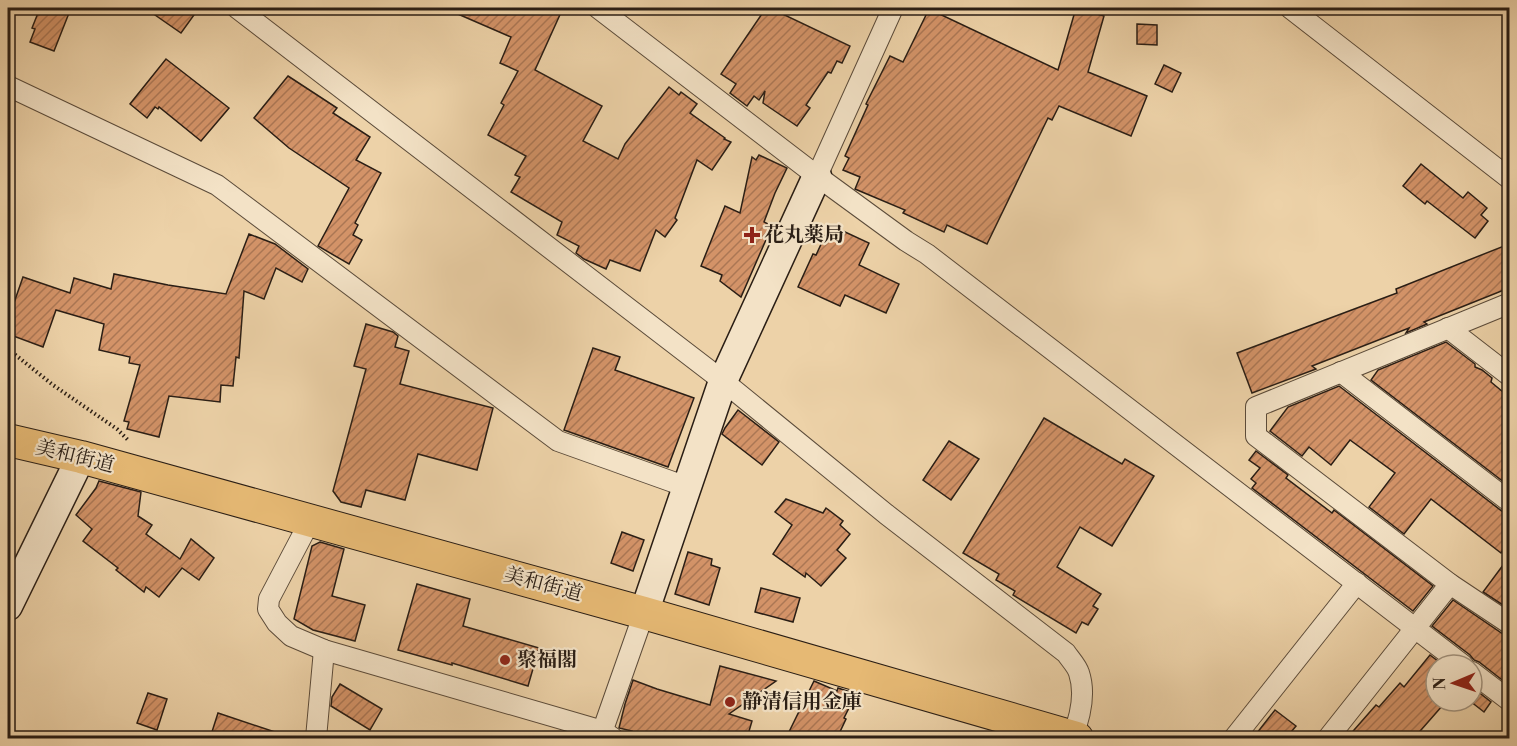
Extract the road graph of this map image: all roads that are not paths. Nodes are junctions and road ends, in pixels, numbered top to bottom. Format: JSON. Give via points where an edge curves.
{"nodes":[{"id":1,"x":237,"y":8,"type":"edge"},
{"id":2,"x":598,"y":8,"type":"edge"},
{"id":3,"x":893,"y":8,"type":"edge"},
{"id":4,"x":1290,"y":8,"type":"edge"},
{"id":5,"x":8,"y":86,"type":"edge"},
{"id":6,"x":817,"y":176,"type":"junction"},
{"id":7,"x":1509,"y":179,"type":"edge"},
{"id":8,"x":1509,"y":303,"type":"edge"},
{"id":9,"x":1448,"y":328,"type":"junction"},
{"id":10,"x":1341,"y":372,"type":"junction"},
{"id":11,"x":1509,"y":376,"type":"edge"},
{"id":12,"x":723,"y":381,"type":"junction"},
{"id":13,"x":8,"y":440,"type":"edge"},
{"id":14,"x":81,"y":457,"type":"junction"},
{"id":15,"x":687,"y":487,"type":"junction"},
{"id":16,"x":1509,"y":502,"type":"edge"},
{"id":17,"x":310,"y":521,"type":"junction"},
{"id":18,"x":1357,"y":583,"type":"junction"},
{"id":19,"x":1450,"y":584,"type":"junction"},
{"id":20,"x":8,"y":606,"type":"edge"},
{"id":21,"x":644,"y":613,"type":"junction"},
{"id":22,"x":1509,"y":624,"type":"edge"},
{"id":23,"x":1415,"y":628,"type":"junction"},
{"id":24,"x":324,"y":650,"type":"junction"},
{"id":25,"x":1447,"y":653,"type":"edge"},
{"id":26,"x":1484,"y":681,"type":"edge"},
{"id":27,"x":1509,"y":700,"type":"edge"},
{"id":28,"x":605,"y":736,"type":"edge"},
{"id":29,"x":316,"y":738,"type":"edge"},
{"id":30,"x":1074,"y":738,"type":"edge"},
{"id":31,"x":1234,"y":738,"type":"edge"},
{"id":32,"x":1328,"y":738,"type":"edge"}],
"edges":[{"from":1,"to":12,"type":"street"},
{"from":2,"to":6,"type":"street"},
{"from":3,"to":6,"type":"street"},
{"from":4,"to":7,"type":"street"},
{"from":5,"to":15,"type":"street","via":[[216,185],[558,441]]},
{"from":6,"to":12,"type":"street"},
{"from":6,"to":18,"type":"street","via":[[927,254]]},
{"from":8,"to":9,"type":"street"},
{"from":9,"to":10,"type":"street"},
{"from":9,"to":11,"type":"street"},
{"from":10,"to":16,"type":"street"},
{"from":10,"to":19,"type":"street","via":[[1256,407],[1256,436]]},
{"from":12,"to":15,"type":"street"},
{"from":12,"to":30,"type":"street","via":[[1066,653],[1082,686]]},
{"from":13,"to":14,"type":"main road","name":"美和街道"},
{"from":14,"to":17,"type":"main road","name":"美和街道"},
{"from":14,"to":20,"type":"street"},
{"from":15,"to":21,"type":"street"},
{"from":17,"to":21,"type":"main road","name":"美和街道"},
{"from":17,"to":24,"type":"street","via":[[269,599],[268,609],[291,636]]},
{"from":18,"to":23,"type":"street"},
{"from":18,"to":31,"type":"street"},
{"from":19,"to":22,"type":"street"},
{"from":19,"to":23,"type":"street"},
{"from":21,"to":28,"type":"street"},
{"from":21,"to":30,"type":"main road","name":"美和街道"},
{"from":23,"to":25,"type":"street"},
{"from":23,"to":32,"type":"street"},
{"from":24,"to":28,"type":"street"},
{"from":24,"to":29,"type":"street"},
{"from":26,"to":27,"type":"street"}]}
